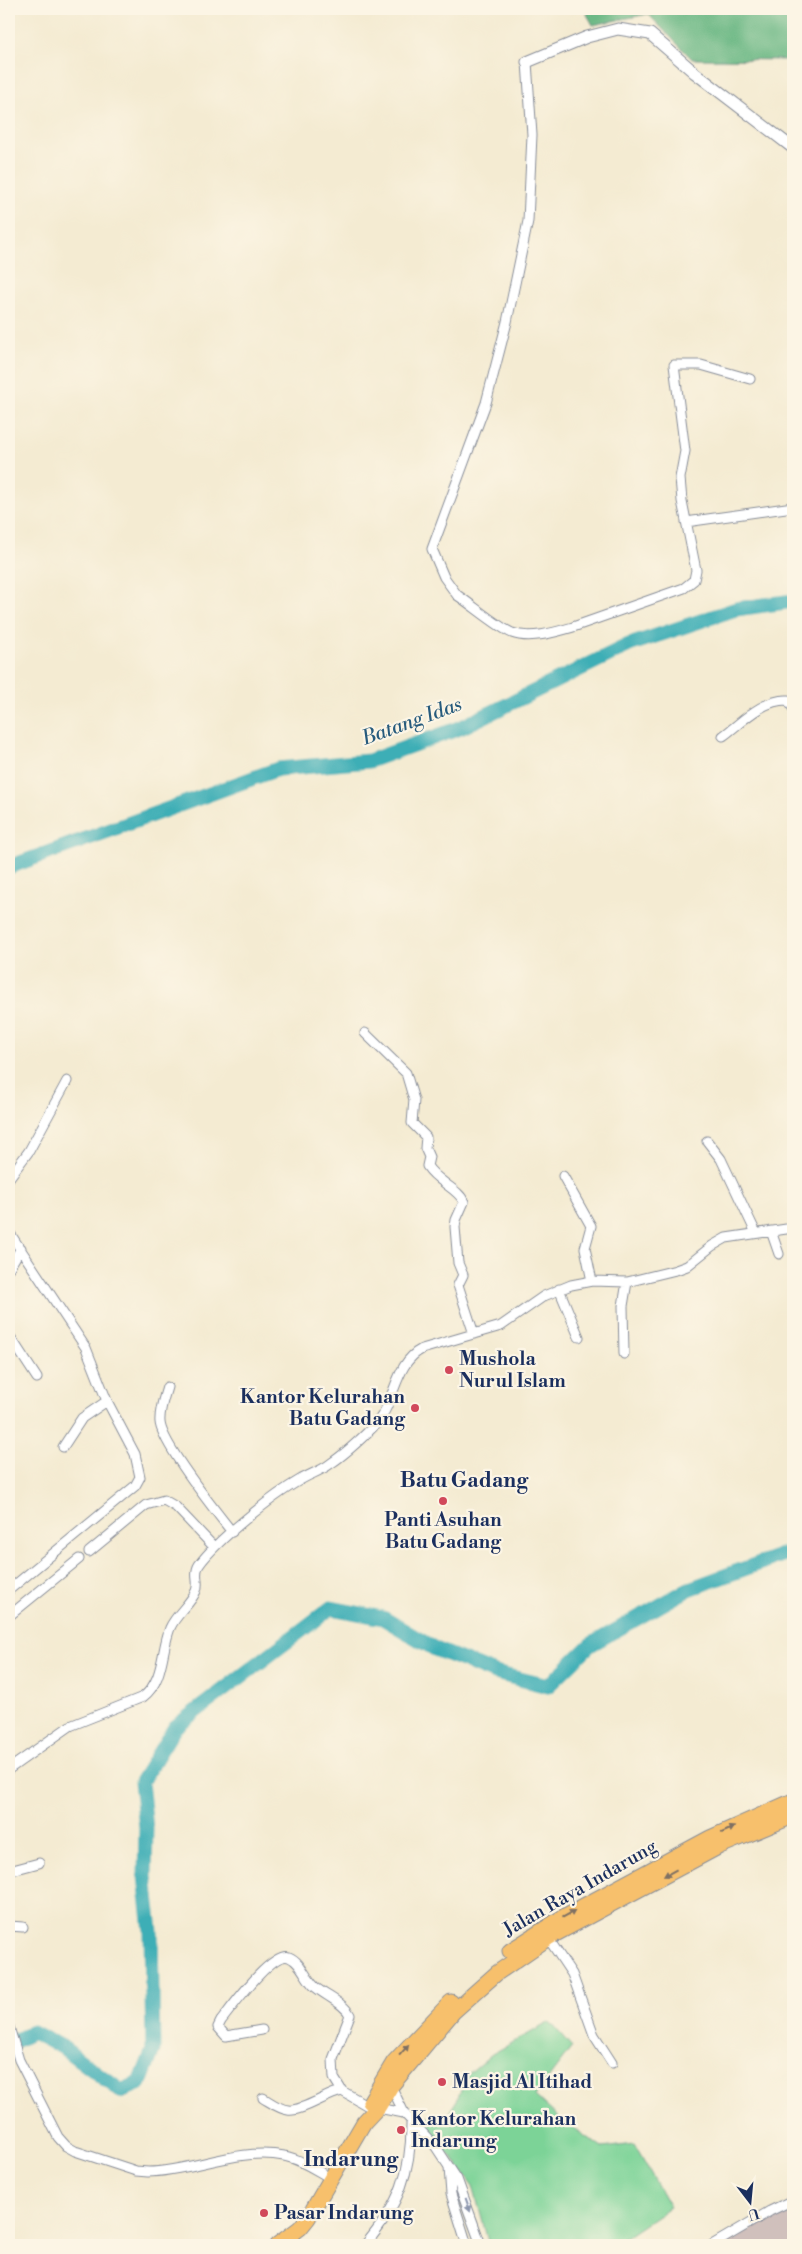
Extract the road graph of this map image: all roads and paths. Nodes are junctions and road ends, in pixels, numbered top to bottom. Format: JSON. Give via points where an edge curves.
{"nodes":[{"id":1,"x":527,"y":62,"type":"joint"},
{"id":2,"x":793,"y":148,"type":"edge"},
{"id":3,"x":750,"y":379,"type":"dead end"},
{"id":4,"x":793,"y":507,"type":"edge"},
{"id":5,"x":686,"y":522,"type":"junction"},
{"id":6,"x":793,"y":708,"type":"edge"},
{"id":7,"x":723,"y":736,"type":"dead end"},
{"id":8,"x":365,"y":1033,"type":"dead end"},
{"id":9,"x":66,"y":1081,"type":"dead end"},
{"id":10,"x":707,"y":1141,"type":"dead end"},
{"id":11,"x":563,"y":1176,"type":"dead end"},
{"id":12,"x":9,"y":1178,"type":"edge"},
{"id":13,"x":793,"y":1228,"type":"edge"},
{"id":14,"x":771,"y":1231,"type":"junction"},
{"id":15,"x":9,"y":1232,"type":"edge"},
{"id":16,"x":756,"y":1233,"type":"junction"},
{"id":17,"x":21,"y":1248,"type":"junction"},
{"id":18,"x":779,"y":1254,"type":"dead end"},
{"id":19,"x":9,"y":1268,"type":"edge"},
{"id":20,"x":592,"y":1282,"type":"junction"},
{"id":21,"x":627,"y":1282,"type":"junction"},
{"id":22,"x":559,"y":1290,"type":"junction"},
{"id":23,"x":474,"y":1334,"type":"junction"},
{"id":24,"x":9,"y":1335,"type":"edge"},
{"id":25,"x":579,"y":1337,"type":"dead end"},
{"id":26,"x":624,"y":1354,"type":"dead end"},
{"id":27,"x":37,"y":1378,"type":"dead end"},
{"id":28,"x":167,"y":1387,"type":"dead end"},
{"id":29,"x":107,"y":1401,"type":"junction"},
{"id":30,"x":63,"y":1447,"type":"dead end"},
{"id":31,"x":232,"y":1532,"type":"junction"},
{"id":32,"x":214,"y":1547,"type":"junction"},
{"id":33,"x":89,"y":1552,"type":"dead end"},
{"id":34,"x":79,"y":1559,"type":"dead end"},
{"id":35,"x":9,"y":1590,"type":"edge"},
{"id":36,"x":9,"y":1616,"type":"edge"},
{"id":37,"x":9,"y":1768,"type":"edge"},
{"id":38,"x":793,"y":1801,"type":"edge"},
{"id":39,"x":793,"y":1816,"type":"edge"},
{"id":40,"x":39,"y":1863,"type":"dead end"},
{"id":41,"x":9,"y":1871,"type":"edge"},
{"id":42,"x":9,"y":1926,"type":"edge"},
{"id":43,"x":23,"y":1927,"type":"dead end"},
{"id":44,"x":545,"y":1934,"type":"junction"},
{"id":45,"x":9,"y":2027,"type":"edge"},
{"id":46,"x":262,"y":2030,"type":"dead end"},
{"id":47,"x":612,"y":2063,"type":"dead end"},
{"id":48,"x":388,"y":2081,"type":"junction"},
{"id":49,"x":342,"y":2090,"type":"junction"},
{"id":50,"x":263,"y":2098,"type":"dead end"},
{"id":51,"x":373,"y":2106,"type":"junction"},
{"id":52,"x":404,"y":2113,"type":"junction"},
{"id":53,"x":410,"y":2120,"type":"junction"},
{"id":54,"x":450,"y":2167,"type":"junction"},
{"id":55,"x":332,"y":2179,"type":"junction"},
{"id":56,"x":793,"y":2200,"type":"edge"},
{"id":57,"x":277,"y":2245,"type":"edge"},
{"id":58,"x":366,"y":2245,"type":"edge"},
{"id":59,"x":467,"y":2245,"type":"edge"},
{"id":60,"x":479,"y":2245,"type":"edge"},
{"id":61,"x":712,"y":2245,"type":"edge"}],
"edges":[{"from":1,"to":2,"type":"street","via":[[587,37],[618,29],[650,34]]},
{"from":1,"to":5,"type":"street","via":[[532,135],[528,221],[486,403],[432,549],[444,577],[457,595],[512,633],[555,633],[690,584],[696,570]]},
{"from":3,"to":5,"type":"street","via":[[701,366],[674,366],[685,446],[680,478]]},
{"from":4,"to":5,"type":"street"},
{"from":6,"to":7,"type":"street","via":[[788,700],[774,703],[748,715]]},
{"from":8,"to":23,"type":"street","via":[[406,1073],[414,1100],[412,1123],[426,1137],[427,1166],[442,1183],[458,1192],[464,1202],[455,1223],[462,1275],[458,1285]]},
{"from":9,"to":12,"type":"street","via":[[29,1151]]},
{"from":10,"to":16,"type":"street","via":[[723,1164]]},
{"from":11,"to":20,"type":"street","via":[[591,1226],[585,1248]]},
{"from":13,"to":14,"type":"street"},
{"from":14,"to":16,"type":"street"},
{"from":14,"to":18,"type":"street"},
{"from":15,"to":17,"type":"street"},
{"from":16,"to":21,"type":"street","via":[[722,1241],[687,1266]]},
{"from":17,"to":19,"type":"street"},
{"from":17,"to":29,"type":"street","via":[[86,1348]]},
{"from":20,"to":21,"type":"street"},
{"from":20,"to":22,"type":"street"},
{"from":21,"to":26,"type":"street","via":[[623,1306]]},
{"from":22,"to":23,"type":"street","via":[[508,1322]]},
{"from":22,"to":25,"type":"street"},
{"from":23,"to":31,"type":"street","via":[[422,1349],[410,1356],[383,1415],[373,1427],[336,1460],[290,1486]]},
{"from":24,"to":27,"type":"street"},
{"from":28,"to":31,"type":"street","via":[[160,1414],[161,1430],[209,1504]]},
{"from":29,"to":30,"type":"street","via":[[82,1418]]},
{"from":29,"to":35,"type":"street","via":[[135,1454],[140,1470],[138,1481]]},
{"from":31,"to":32,"type":"street"},
{"from":32,"to":33,"type":"street","via":[[176,1506],[164,1500],[146,1504]]},
{"from":32,"to":37,"type":"street","via":[[197,1569],[198,1587],[170,1629],[156,1682],[148,1693],[70,1726]]},
{"from":34,"to":36,"type":"street"},
{"from":44,"to":38,"type":"highway","name":"Jalan Raya Indarung","one_way":true,"via":[[710,1838]]},
{"from":39,"to":44,"type":"highway","name":"Jalan Raya Indarung","one_way":true,"via":[[720,1846]]},
{"from":40,"to":41,"type":"street"},
{"from":42,"to":43,"type":"street"},
{"from":44,"to":47,"type":"street","via":[[572,1974],[594,2035]]},
{"from":44,"to":48,"type":"highway","name":"Jalan Raya Indarung","via":[[475,1991]]},
{"from":45,"to":55,"type":"street","via":[[19,2060],[58,2136],[75,2151],[148,2172],[252,2155],[275,2155],[297,2160]]},
{"from":46,"to":49,"type":"street","via":[[226,2036],[218,2027],[268,1966],[279,1957],[290,1958],[314,1986],[350,2015],[332,2065],[334,2078]]},
{"from":48,"to":51,"type":"highway","name":"Jalan Raya Indarung"},
{"from":48,"to":52,"type":"street"},
{"from":49,"to":50,"type":"street","via":[[294,2110],[280,2108]]},
{"from":49,"to":51,"type":"street"},
{"from":51,"to":52,"type":"street"},
{"from":51,"to":55,"type":"highway","name":"Jalan Raya Indarung"},
{"from":52,"to":53,"type":"street"},
{"from":53,"to":54,"type":"street"},
{"from":53,"to":58,"type":"street","via":[[411,2152],[403,2184]]},
{"from":54,"to":59,"type":"street","via":[[451,2194]]},
{"from":54,"to":60,"type":"street","one_way":true,"via":[[463,2192]]},
{"from":55,"to":57,"type":"highway","name":"Jalan Raya Indarung","via":[[304,2223]]},
{"from":56,"to":61,"type":"street"}]}
